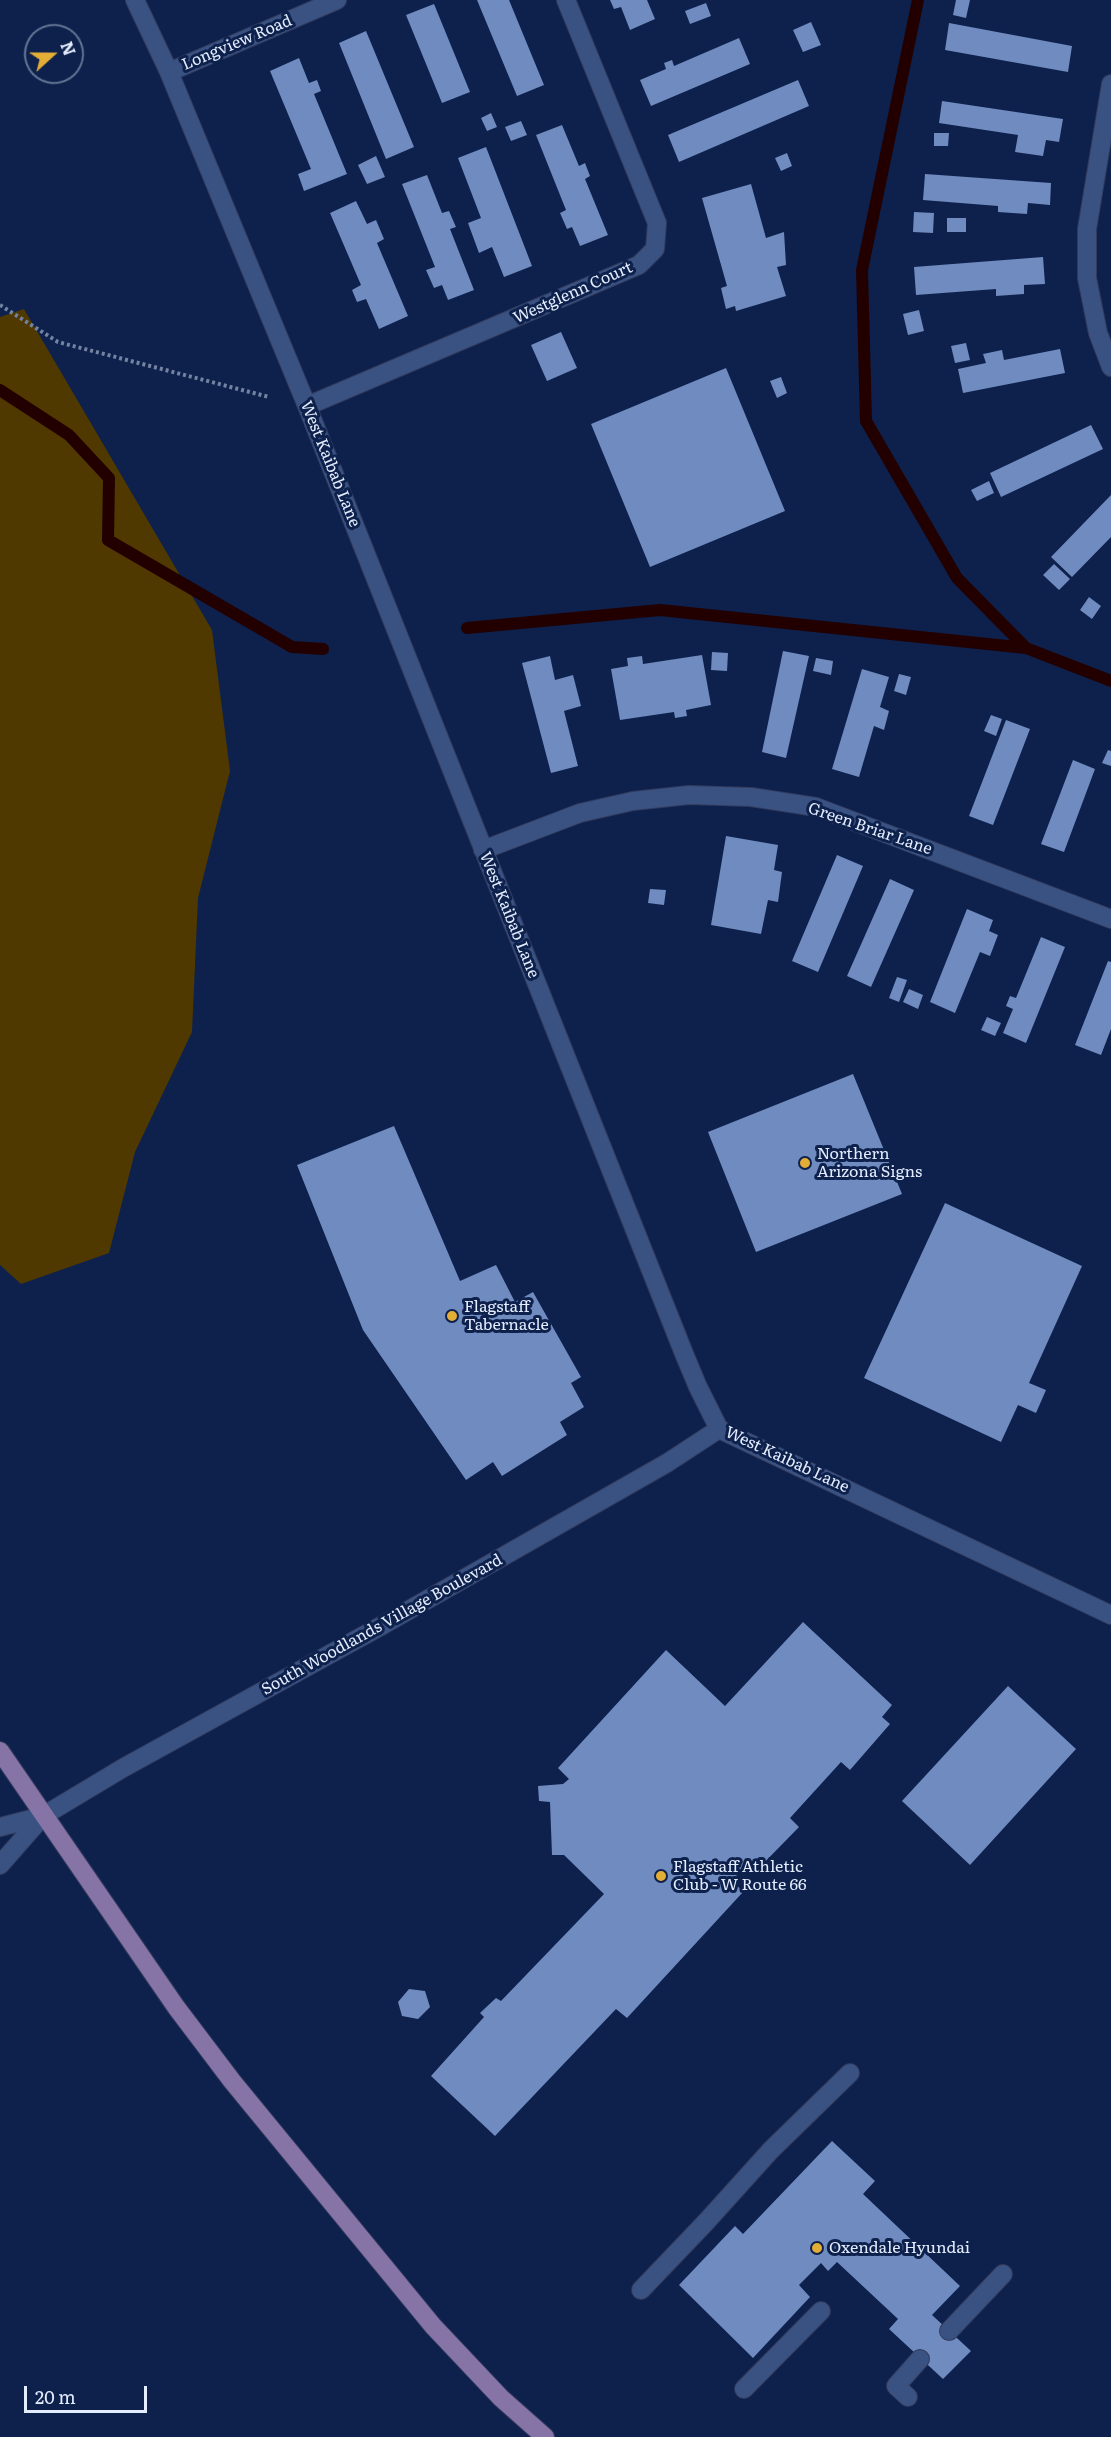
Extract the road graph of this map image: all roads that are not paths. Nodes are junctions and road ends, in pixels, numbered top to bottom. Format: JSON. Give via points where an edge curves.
{"nodes":[{"id":1,"x":135,"y":0,"type":"edge"},
{"id":2,"x":337,"y":0,"type":"edge"},
{"id":3,"x":566,"y":0,"type":"edge"},
{"id":4,"x":169,"y":72,"type":"junction"},
{"id":5,"x":1111,"y":84,"type":"edge"},
{"id":6,"x":1111,"y":367,"type":"edge"},
{"id":7,"x":307,"y":406,"type":"junction"},
{"id":8,"x":483,"y":850,"type":"junction"},
{"id":9,"x":1111,"y":919,"type":"edge"},
{"id":10,"x":719,"y":1429,"type":"junction"},
{"id":11,"x":1111,"y":1615,"type":"edge"},
{"id":12,"x":0,"y":1751,"type":"edge"},
{"id":13,"x":43,"y":1816,"type":"junction"},
{"id":14,"x":0,"y":1827,"type":"edge"},
{"id":15,"x":0,"y":1865,"type":"edge"},
{"id":16,"x":850,"y":2073,"type":"dead end"},
{"id":17,"x":1003,"y":2274,"type":"dead end"},
{"id":18,"x":641,"y":2290,"type":"dead end"},
{"id":19,"x":821,"y":2311,"type":"dead end"},
{"id":20,"x":950,"y":2331,"type":"dead end"},
{"id":21,"x":920,"y":2359,"type":"dead end"},
{"id":22,"x":744,"y":2388,"type":"dead end"},
{"id":23,"x":908,"y":2397,"type":"dead end"},
{"id":24,"x":545,"y":2437,"type":"edge"}],
"edges":[{"from":1,"to":4,"type":"street","name":"West Kaibab Lane"},
{"from":2,"to":4,"type":"street","name":"Longview Road"},
{"from":3,"to":7,"type":"street","name":"Westglenn Court","via":[[657,223],[655,249],[639,264]]},
{"from":4,"to":7,"type":"street","name":"West Kaibab Lane"},
{"from":5,"to":6,"type":"street","via":[[1087,229],[1087,278],[1098,333]]},
{"from":7,"to":8,"type":"street","name":"West Kaibab Lane"},
{"from":8,"to":9,"type":"street","name":"Green Briar Lane","via":[[580,813],[633,801],[689,795],[751,797],[816,807]]},
{"from":8,"to":10,"type":"street","name":"West Kaibab Lane","via":[[689,1366]]},
{"from":10,"to":11,"type":"street","name":"West Kaibab Lane"},
{"from":10,"to":13,"type":"street","name":"South Woodlands Village Boulevard","via":[[606,1498]]},
{"from":12,"to":13,"type":"main road"},
{"from":13,"to":14,"type":"street","name":"South Woodlands Village Boulevard"},
{"from":13,"to":15,"type":"street","name":"South Woodlands Village Boulevard"},
{"from":13,"to":24,"type":"main road","via":[[176,2007],[232,2080],[433,2326],[501,2398]]},
{"from":16,"to":18,"type":"street","via":[[771,2150]]},
{"from":17,"to":20,"type":"street"},
{"from":19,"to":22,"type":"street"},
{"from":21,"to":23,"type":"street","via":[[896,2386]]}]}
